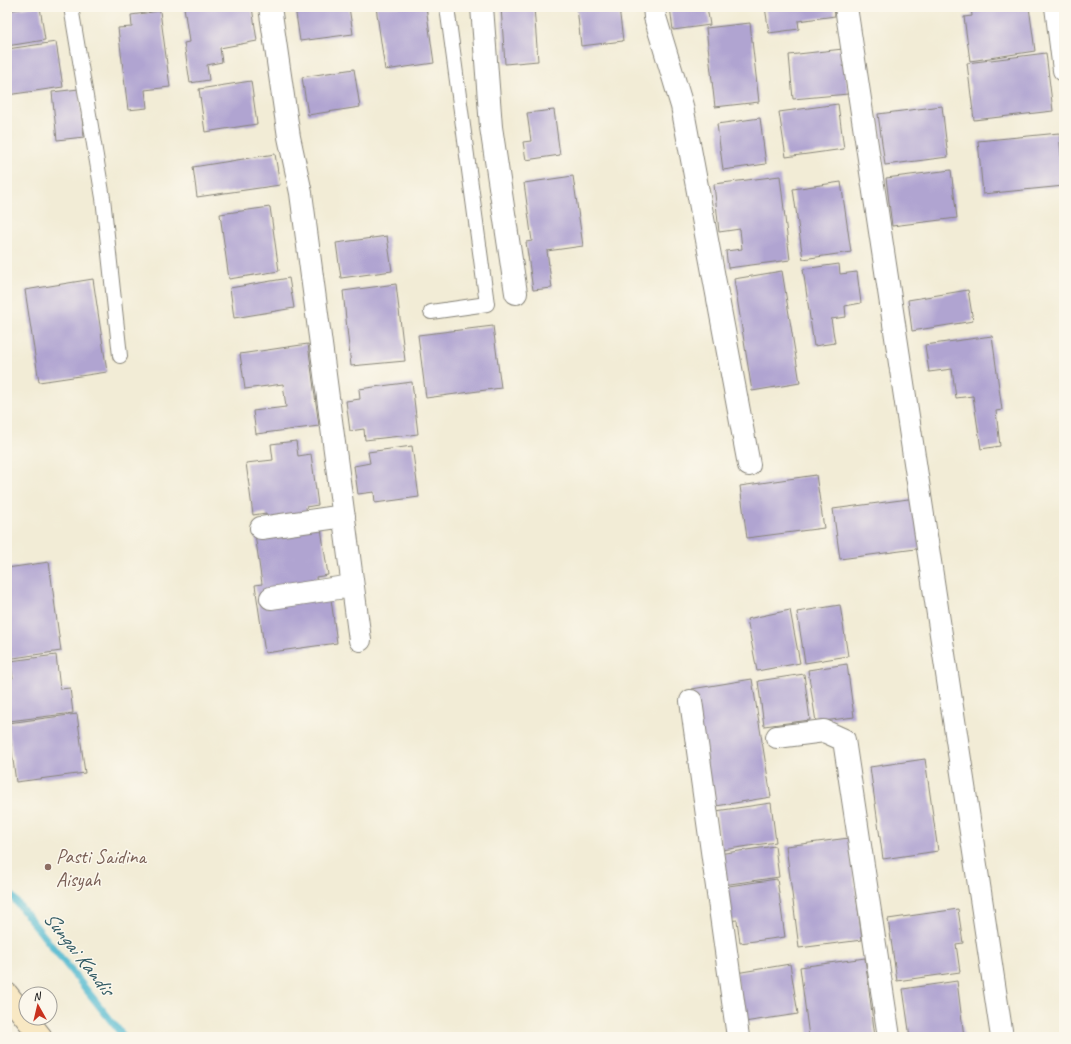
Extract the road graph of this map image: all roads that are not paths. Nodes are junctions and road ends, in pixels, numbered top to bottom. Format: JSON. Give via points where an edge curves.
{"nodes":[{"id":1,"x":71,"y":7,"type":"edge"},
{"id":2,"x":270,"y":7,"type":"edge"},
{"id":3,"x":447,"y":7,"type":"edge"},
{"id":4,"x":482,"y":7,"type":"edge"},
{"id":5,"x":654,"y":7,"type":"edge"},
{"id":6,"x":846,"y":7,"type":"edge"},
{"id":7,"x":1056,"y":7,"type":"edge"},
{"id":8,"x":1064,"y":70,"type":"edge"},
{"id":9,"x":516,"y":293,"type":"dead end"},
{"id":10,"x":431,"y":312,"type":"dead end"},
{"id":11,"x":120,"y":356,"type":"dead end"},
{"id":12,"x":749,"y":465,"type":"dead end"},
{"id":13,"x":344,"y":516,"type":"junction"},
{"id":14,"x":261,"y":528,"type":"dead end"},
{"id":15,"x":352,"y":586,"type":"junction"},
{"id":16,"x":271,"y":598,"type":"dead end"},
{"id":17,"x":360,"y":640,"type":"dead end"},
{"id":18,"x":691,"y":701,"type":"dead end"},
{"id":19,"x":777,"y":737,"type":"dead end"},
{"id":20,"x":7,"y":994,"type":"edge"},
{"id":21,"x":18,"y":1008,"type":"edge"},
{"id":22,"x":32,"y":1026,"type":"edge"},
{"id":23,"x":41,"y":1037,"type":"edge"},
{"id":24,"x":738,"y":1037,"type":"edge"},
{"id":25,"x":889,"y":1037,"type":"edge"},
{"id":26,"x":1002,"y":1037,"type":"edge"}],
"edges":[{"from":1,"to":11,"type":"lane","via":[[103,198]]},
{"from":2,"to":13,"type":"street","via":[[300,193]]},
{"from":3,"to":10,"type":"lane","via":[[487,304]]},
{"from":4,"to":9,"type":"street","via":[[491,127]]},
{"from":5,"to":12,"type":"street","via":[[682,106]]},
{"from":6,"to":26,"type":"street"},
{"from":7,"to":8,"type":"street"},
{"from":13,"to":14,"type":"street"},
{"from":13,"to":15,"type":"street"},
{"from":15,"to":16,"type":"street"},
{"from":15,"to":17,"type":"street"},
{"from":18,"to":24,"type":"street"},
{"from":19,"to":25,"type":"street","via":[[824,730],[844,740]]},
{"from":20,"to":21,"type":"main road"},
{"from":22,"to":23,"type":"main road"}]}
